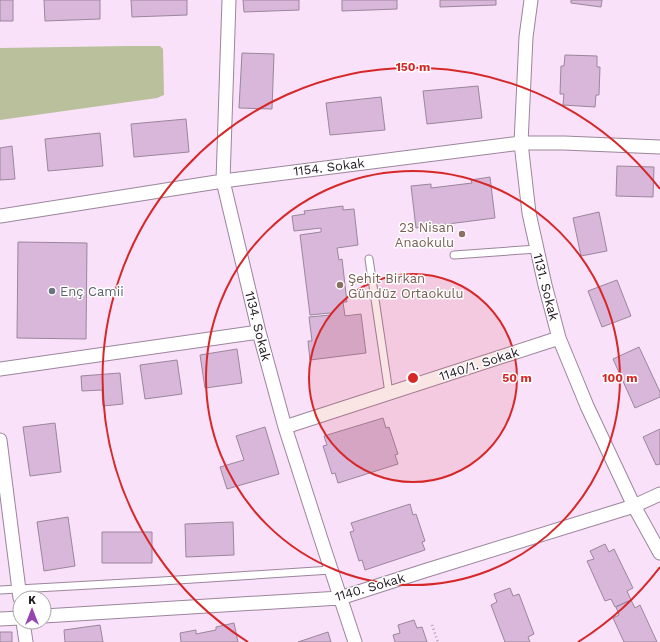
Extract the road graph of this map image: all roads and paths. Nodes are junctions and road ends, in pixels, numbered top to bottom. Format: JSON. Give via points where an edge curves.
{"nodes":[{"id":1,"x":229,"y":0,"type":"edge"},
{"id":2,"x":531,"y":0,"type":"edge"},
{"id":3,"x":521,"y":143,"type":"junction"},
{"id":4,"x":660,"y":147,"type":"edge"},
{"id":5,"x":223,"y":181,"type":"junction"},
{"id":6,"x":0,"y":216,"type":"edge"},
{"id":7,"x":537,"y":249,"type":"junction"},
{"id":8,"x":454,"y":255,"type":"dead end"},
{"id":9,"x":369,"y":259,"type":"dead end"},
{"id":10,"x":259,"y":332,"type":"junction"},
{"id":11,"x":559,"y":338,"type":"junction"},
{"id":12,"x":0,"y":369,"type":"edge"},
{"id":13,"x":390,"y":393,"type":"junction"},
{"id":14,"x":285,"y":426,"type":"junction"},
{"id":15,"x":0,"y":440,"type":"edge"},
{"id":16,"x":660,"y":494,"type":"edge"},
{"id":17,"x":634,"y":506,"type":"junction"},
{"id":18,"x":660,"y":553,"type":"edge"},
{"id":19,"x":331,"y":570,"type":"junction"},
{"id":20,"x":0,"y":590,"type":"edge"},
{"id":21,"x":20,"y":590,"type":"edge"},
{"id":22,"x":52,"y":590,"type":"edge"},
{"id":23,"x":12,"y":592,"type":"edge"},
{"id":24,"x":340,"y":598,"type":"junction"},
{"id":25,"x":52,"y":616,"type":"edge"},
{"id":26,"x":12,"y":618,"type":"edge"},
{"id":27,"x":0,"y":619,"type":"edge"},
{"id":28,"x":432,"y":625,"type":"dead end"},
{"id":29,"x":24,"y":630,"type":"edge"},
{"id":30,"x":26,"y":642,"type":"edge"},
{"id":31,"x":355,"y":642,"type":"edge"},
{"id":32,"x":438,"y":642,"type":"edge"}],
"edges":[{"from":1,"to":5,"type":"street","name":"1134. Sokak"},
{"from":2,"to":3,"type":"street","name":"1131. Sokak","via":[[526,37]]},
{"from":3,"to":4,"type":"street","name":"1154. Sokak"},
{"from":3,"to":5,"type":"street","name":"1154. Sokak"},
{"from":3,"to":7,"type":"street","name":"1131. Sokak","via":[[529,213]]},
{"from":5,"to":6,"type":"street","name":"1154. Sokak"},
{"from":5,"to":10,"type":"street","name":"1134. Sokak"},
{"from":7,"to":8,"type":"lane"},
{"from":7,"to":11,"type":"street","name":"1131. Sokak"},
{"from":9,"to":13,"type":"lane"},
{"from":10,"to":12,"type":"street"},
{"from":10,"to":14,"type":"street","name":"1134. Sokak"},
{"from":11,"to":13,"type":"street","name":"1140/1. Sokak"},
{"from":11,"to":17,"type":"street","name":"1131. Sokak","via":[[586,406]]},
{"from":13,"to":14,"type":"street","name":"1140/1. Sokak"},
{"from":14,"to":19,"type":"street","name":"1134. Sokak"},
{"from":15,"to":21,"type":"street"},
{"from":16,"to":17,"type":"street","name":"1140. Sokak"},
{"from":17,"to":18,"type":"street","name":"1131. Sokak"},
{"from":17,"to":24,"type":"street","name":"1140. Sokak"},
{"from":19,"to":22,"type":"lane"},
{"from":19,"to":24,"type":"street","name":"1134. Sokak"},
{"from":20,"to":23,"type":"lane"},
{"from":24,"to":25,"type":"street","name":"1140. Sokak"},
{"from":24,"to":31,"type":"street","name":"1134. Sokak"},
{"from":26,"to":27,"type":"street"},
{"from":28,"to":32,"type":"path"},
{"from":29,"to":30,"type":"street"}]}
